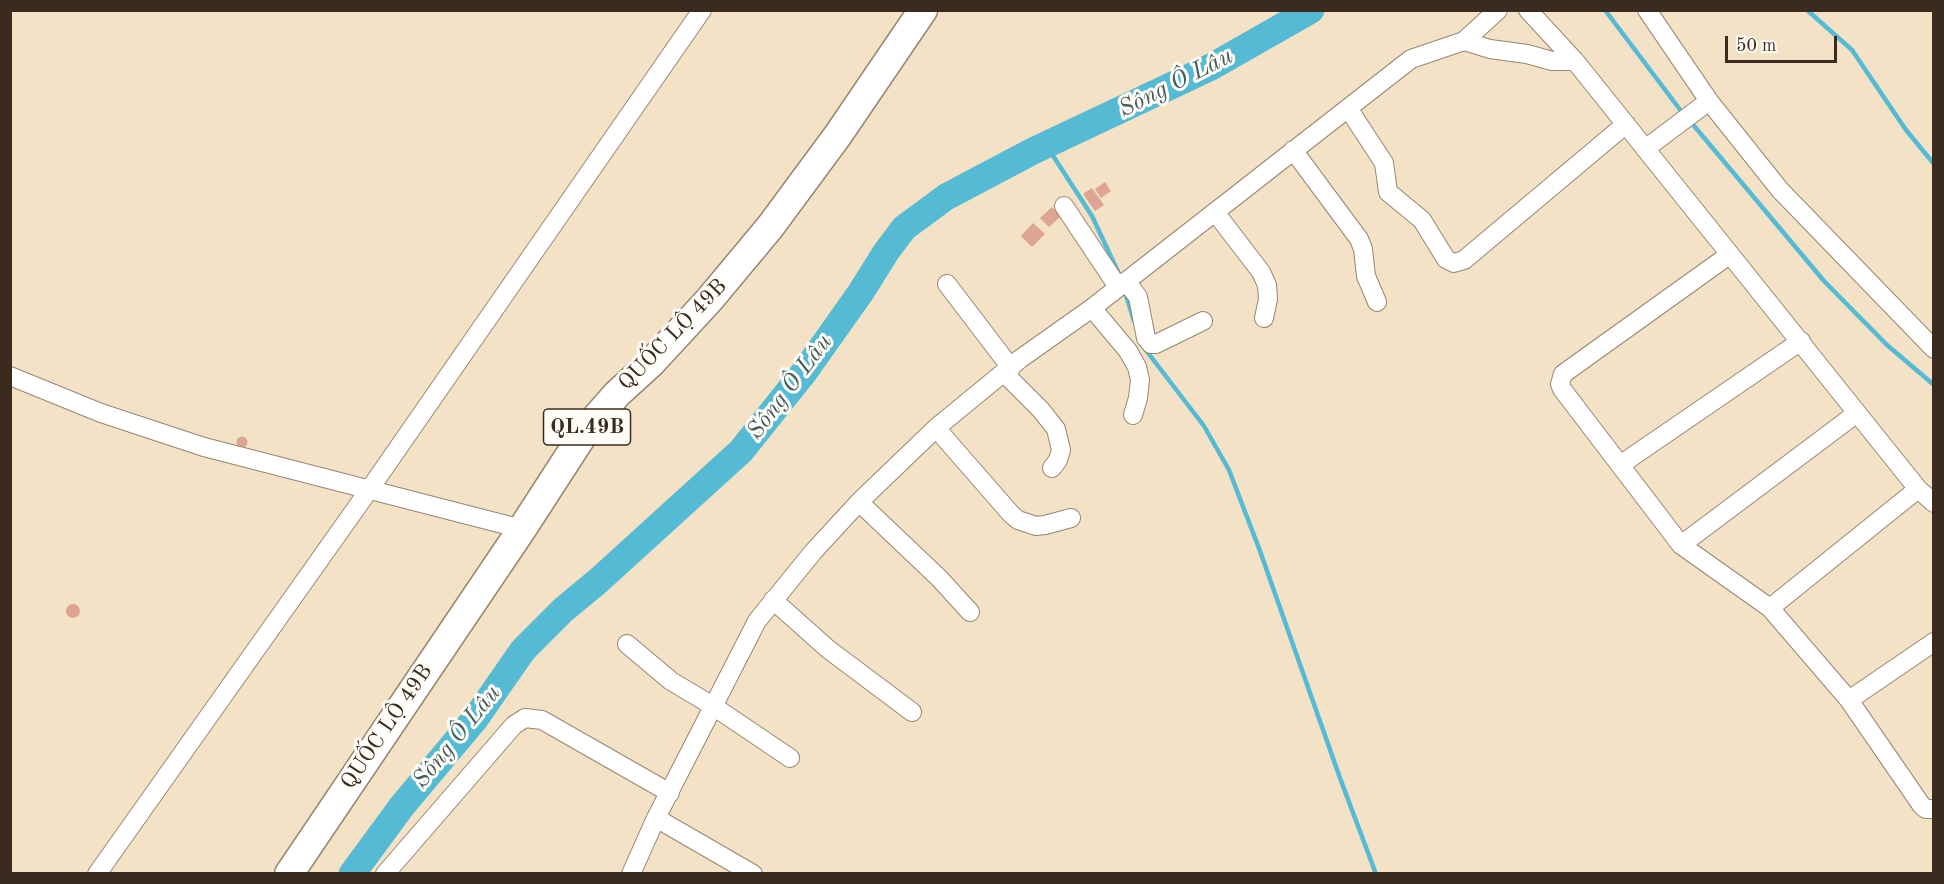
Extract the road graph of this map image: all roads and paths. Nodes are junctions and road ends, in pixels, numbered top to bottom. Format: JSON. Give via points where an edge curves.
{"nodes":[{"id":1,"x":702,"y":10,"type":"edge"},
{"id":2,"x":923,"y":10,"type":"edge"},
{"id":3,"x":1498,"y":10,"type":"edge"},
{"id":4,"x":1528,"y":10,"type":"edge"},
{"id":5,"x":1647,"y":10,"type":"edge"},
{"id":6,"x":1464,"y":41,"type":"junction"},
{"id":7,"x":1575,"y":61,"type":"junction"},
{"id":8,"x":1702,"y":104,"type":"junction"},
{"id":9,"x":1348,"y":108,"type":"junction"},
{"id":10,"x":1626,"y":124,"type":"junction"},
{"id":11,"x":1645,"y":148,"type":"junction"},
{"id":12,"x":1293,"y":150,"type":"junction"},
{"id":13,"x":1064,"y":206,"type":"dead end"},
{"id":14,"x":1215,"y":212,"type":"junction"},
{"id":15,"x":1729,"y":255,"type":"junction"},
{"id":16,"x":946,"y":284,"type":"dead end"},
{"id":17,"x":1122,"y":284,"type":"junction"},
{"id":18,"x":1377,"y":302,"type":"dead end"},
{"id":19,"x":1092,"y":308,"type":"junction"},
{"id":20,"x":1264,"y":318,"type":"dead end"},
{"id":21,"x":1203,"y":321,"type":"dead end"},
{"id":22,"x":1801,"y":341,"type":"junction"},
{"id":23,"x":1934,"y":349,"type":"edge"},
{"id":24,"x":1007,"y":370,"type":"junction"},
{"id":25,"x":10,"y":375,"type":"edge"},
{"id":26,"x":1857,"y":413,"type":"junction"},
{"id":27,"x":1133,"y":415,"type":"dead end"},
{"id":28,"x":936,"y":428,"type":"junction"},
{"id":29,"x":1620,"y":465,"type":"junction"},
{"id":30,"x":1052,"y":468,"type":"dead end"},
{"id":31,"x":1918,"y":489,"type":"junction"},
{"id":32,"x":369,"y":490,"type":"junction"},
{"id":33,"x":859,"y":502,"type":"junction"},
{"id":34,"x":1934,"y":503,"type":"edge"},
{"id":35,"x":1071,"y":518,"type":"dead end"},
{"id":36,"x":522,"y":529,"type":"junction"},
{"id":37,"x":1680,"y":545,"type":"junction"},
{"id":38,"x":773,"y":600,"type":"junction"},
{"id":39,"x":1770,"y":608,"type":"junction"},
{"id":40,"x":970,"y":612,"type":"dead end"},
{"id":41,"x":1934,"y":642,"type":"edge"},
{"id":42,"x":627,"y":644,"type":"dead end"},
{"id":43,"x":1849,"y":700,"type":"junction"},
{"id":44,"x":713,"y":706,"type":"junction"},
{"id":45,"x":912,"y":712,"type":"dead end"},
{"id":46,"x":790,"y":758,"type":"dead end"},
{"id":47,"x":670,"y":793,"type":"junction"},
{"id":48,"x":1934,"y":809,"type":"edge"},
{"id":49,"x":656,"y":818,"type":"junction"},
{"id":50,"x":97,"y":873,"type":"edge"},
{"id":51,"x":289,"y":873,"type":"edge"},
{"id":52,"x":385,"y":873,"type":"edge"},
{"id":53,"x":631,"y":873,"type":"edge"},
{"id":54,"x":753,"y":873,"type":"edge"}],
"edges":[{"from":1,"to":32,"type":"street"},
{"from":2,"to":36,"type":"main road","name":"QUỐC LỘ 49B","number":"QL.49B","via":[[770,227],[651,363],[588,427]]},
{"from":3,"to":6,"type":"street"},
{"from":4,"to":7,"type":"street"},
{"from":5,"to":8,"type":"street"},
{"from":6,"to":7,"type":"street","via":[[1552,61]]},
{"from":6,"to":9,"type":"street","via":[[1411,59]]},
{"from":7,"to":10,"type":"street"},
{"from":8,"to":11,"type":"street"},
{"from":8,"to":23,"type":"street"},
{"from":9,"to":10,"type":"street","via":[[1384,163],[1388,192],[1422,220],[1446,259],[1454,263],[1464,260]]},
{"from":9,"to":12,"type":"street"},
{"from":10,"to":11,"type":"street"},
{"from":11,"to":15,"type":"street"},
{"from":12,"to":14,"type":"street"},
{"from":12,"to":18,"type":"street","via":[[1362,244],[1365,272]]},
{"from":13,"to":17,"type":"street"},
{"from":14,"to":17,"type":"street"},
{"from":14,"to":20,"type":"street","via":[[1267,285]]},
{"from":15,"to":22,"type":"street"},
{"from":15,"to":29,"type":"street","via":[[1560,378],[1562,389]]},
{"from":16,"to":24,"type":"street"},
{"from":17,"to":19,"type":"street"},
{"from":17,"to":21,"type":"street","via":[[1138,297],[1146,338],[1151,344]]},
{"from":19,"to":24,"type":"street"},
{"from":19,"to":27,"type":"street","via":[[1137,367],[1140,380]]},
{"from":22,"to":26,"type":"street"},
{"from":22,"to":29,"type":"street"},
{"from":24,"to":28,"type":"street"},
{"from":24,"to":30,"type":"street","via":[[1056,429],[1061,450]]},
{"from":25,"to":32,"type":"street","via":[[101,413],[194,443]]},
{"from":26,"to":31,"type":"street"},
{"from":26,"to":37,"type":"street"},
{"from":28,"to":33,"type":"street"},
{"from":28,"to":35,"type":"street","via":[[1018,520],[1036,526]]},
{"from":29,"to":37,"type":"street"},
{"from":31,"to":34,"type":"street"},
{"from":31,"to":39,"type":"street"},
{"from":32,"to":36,"type":"street"},
{"from":32,"to":50,"type":"street"},
{"from":33,"to":38,"type":"street"},
{"from":33,"to":40,"type":"street"},
{"from":36,"to":51,"type":"main road","name":"QUỐC LỘ 49B","number":"QL.49B"},
{"from":37,"to":39,"type":"street"},
{"from":38,"to":44,"type":"street"},
{"from":38,"to":45,"type":"street","via":[[828,649]]},
{"from":39,"to":43,"type":"street"},
{"from":41,"to":43,"type":"street"},
{"from":42,"to":44,"type":"street","via":[[671,681]]},
{"from":43,"to":48,"type":"street","via":[[1922,806]]},
{"from":44,"to":46,"type":"street"},
{"from":44,"to":47,"type":"street"},
{"from":47,"to":49,"type":"street"},
{"from":47,"to":52,"type":"street","via":[[542,720],[525,718],[514,725]]},
{"from":49,"to":53,"type":"street"},
{"from":49,"to":54,"type":"street"}]}
